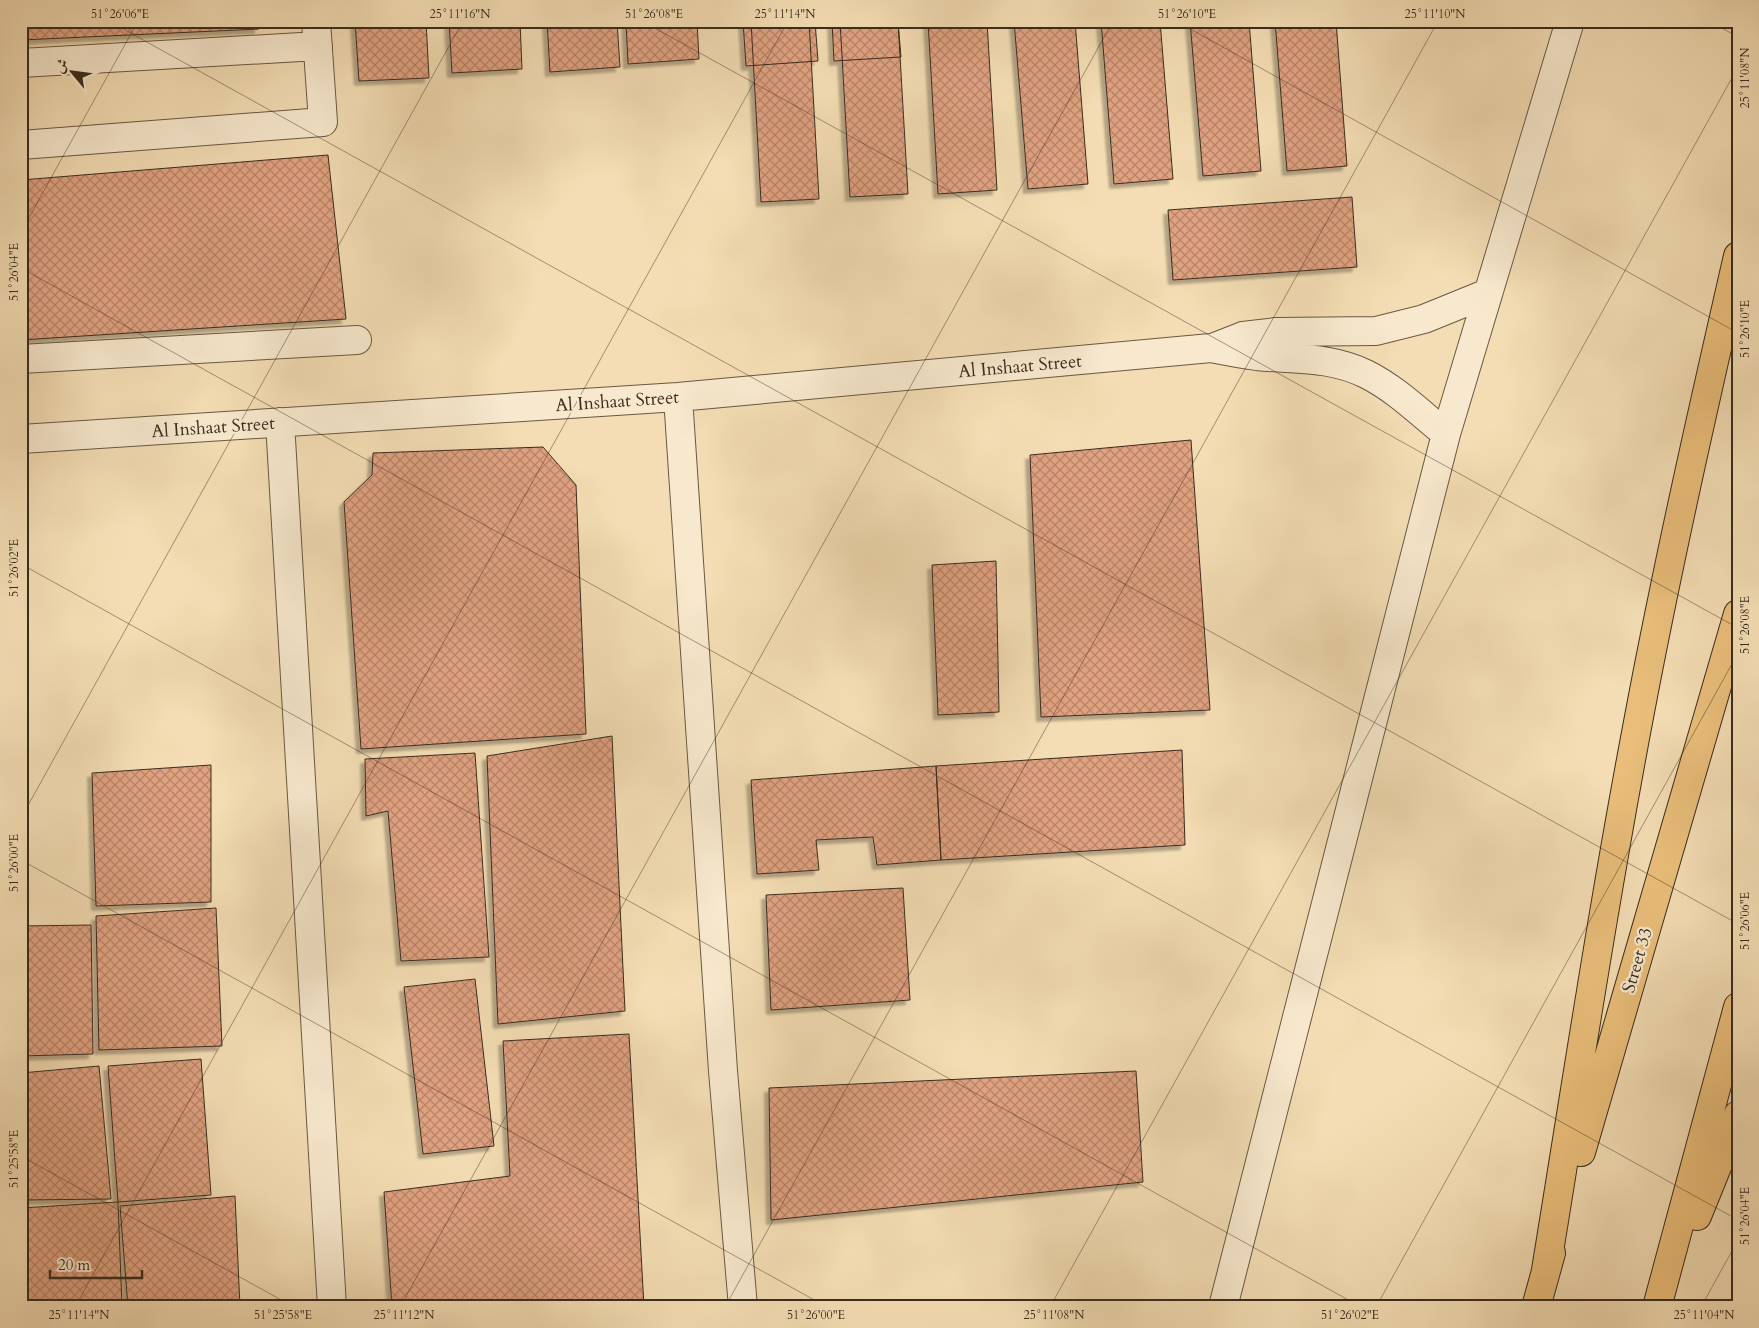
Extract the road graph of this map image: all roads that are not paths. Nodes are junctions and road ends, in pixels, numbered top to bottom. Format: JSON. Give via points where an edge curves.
{"nodes":[{"id":1,"x":1570,"y":21,"type":"edge"},
{"id":2,"x":317,"y":33,"type":"edge"},
{"id":3,"x":21,"y":64,"type":"edge"},
{"id":4,"x":21,"y":145,"type":"edge"},
{"id":5,"x":1738,"y":256,"type":"edge"},
{"id":6,"x":1488,"y":293,"type":"junction"},
{"id":7,"x":357,"y":340,"type":"dead end"},
{"id":8,"x":1211,"y":348,"type":"junction"},
{"id":9,"x":21,"y":359,"type":"edge"},
{"id":10,"x":678,"y":397,"type":"junction"},
{"id":11,"x":280,"y":422,"type":"junction"},
{"id":12,"x":1446,"y":434,"type":"junction"},
{"id":13,"x":21,"y":439,"type":"edge"},
{"id":14,"x":1738,"y":614,"type":"edge"},
{"id":15,"x":1738,"y":1007,"type":"edge"},
{"id":16,"x":1738,"y":1115,"type":"edge"},
{"id":17,"x":1546,"y":1270,"type":"junction"},
{"id":18,"x":332,"y":1307,"type":"edge"},
{"id":19,"x":743,"y":1307,"type":"edge"},
{"id":20,"x":1223,"y":1307,"type":"edge"},
{"id":21,"x":1536,"y":1307,"type":"edge"},
{"id":22,"x":1658,"y":1307,"type":"edge"}],
"edges":[{"from":1,"to":6,"type":"street"},
{"from":2,"to":3,"type":"street"},
{"from":2,"to":4,"type":"street","via":[[323,122]]},
{"from":5,"to":17,"type":"highway","via":[[1639,717]]},
{"from":6,"to":8,"type":"street","name":"Al Inshaat Street","via":[[1424,319],[1376,331],[1276,332],[1243,336]]},
{"from":6,"to":12,"type":"street"},
{"from":7,"to":9,"type":"street"},
{"from":8,"to":10,"type":"street","name":"Al Inshaat Street"},
{"from":8,"to":12,"type":"street","name":"Al Inshaat Street","via":[[1258,356],[1309,358],[1365,374],[1390,388]]},
{"from":10,"to":11,"type":"street","name":"Al Inshaat Street"},
{"from":10,"to":19,"type":"street","via":[[722,1062]]},
{"from":11,"to":13,"type":"street","name":"Al Inshaat Street"},
{"from":11,"to":18,"type":"street"},
{"from":12,"to":20,"type":"street"},
{"from":14,"to":17,"type":"highway","name":"Street 33"},
{"from":15,"to":22,"type":"highway"},
{"from":16,"to":22,"type":"highway"},
{"from":17,"to":21,"type":"highway","name":"Street 33"}]}
